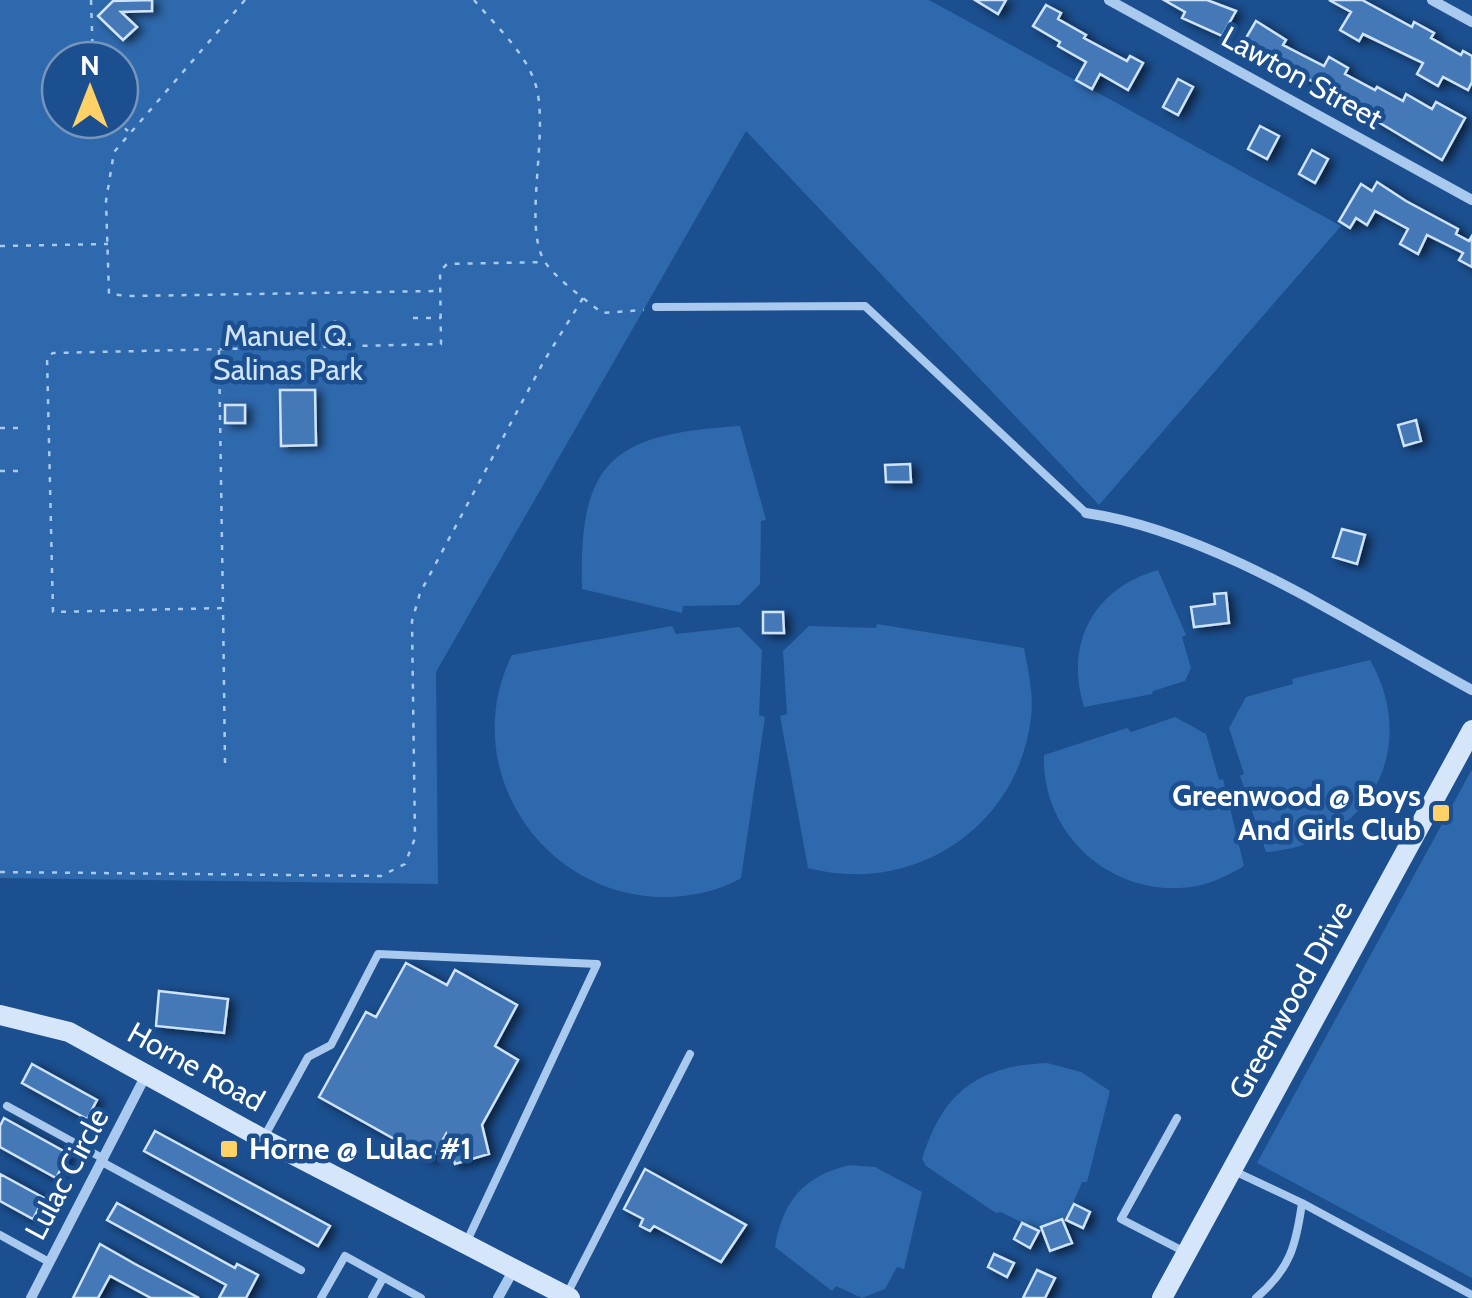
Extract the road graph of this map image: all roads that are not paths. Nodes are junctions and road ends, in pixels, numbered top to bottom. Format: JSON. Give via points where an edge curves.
{"nodes":[{"id":1,"x":1109,"y":0,"type":"edge"},
{"id":2,"x":1432,"y":0,"type":"edge"},
{"id":3,"x":1472,"y":22,"type":"edge"},
{"id":4,"x":1472,"y":200,"type":"edge"},
{"id":5,"x":656,"y":307,"type":"road end"},
{"id":6,"x":1086,"y":514,"type":"joint"},
{"id":7,"x":1472,"y":690,"type":"edge"},
{"id":8,"x":1470,"y":737,"type":"edge"},
{"id":9,"x":0,"y":1015,"type":"edge"},
{"id":10,"x":690,"y":1054,"type":"dead end"},
{"id":11,"x":147,"y":1072,"type":"junction"},
{"id":12,"x":6,"y":1106,"type":"dead end"},
{"id":13,"x":1177,"y":1118,"type":"dead end"},
{"id":14,"x":263,"y":1139,"type":"junction"},
{"id":15,"x":103,"y":1161,"type":"junction"},
{"id":16,"x":1232,"y":1170,"type":"junction"},
{"id":17,"x":1302,"y":1203,"type":"junction"},
{"id":18,"x":0,"y":1235,"type":"edge"},
{"id":19,"x":466,"y":1243,"type":"junction"},
{"id":20,"x":1187,"y":1253,"type":"junction"},
{"id":21,"x":49,"y":1262,"type":"junction"},
{"id":22,"x":514,"y":1269,"type":"junction"},
{"id":23,"x":301,"y":1270,"type":"dead end"},
{"id":24,"x":384,"y":1278,"type":"junction"},
{"id":25,"x":1472,"y":1296,"type":"edge"},
{"id":26,"x":568,"y":1297,"type":"edge"},
{"id":27,"x":31,"y":1298,"type":"edge"},
{"id":28,"x":321,"y":1298,"type":"edge"},
{"id":29,"x":372,"y":1298,"type":"edge"},
{"id":30,"x":421,"y":1298,"type":"edge"},
{"id":31,"x":498,"y":1298,"type":"edge"},
{"id":32,"x":1162,"y":1298,"type":"edge"},
{"id":33,"x":1256,"y":1298,"type":"edge"}],
"edges":[{"from":1,"to":4,"type":"street","name":"Lawton Street"},
{"from":2,"to":3,"type":"street"},
{"from":5,"to":6,"type":"lane","via":[[864,306]]},
{"from":6,"to":7,"type":"street","via":[[1119,518],[1227,558]]},
{"from":8,"to":16,"type":"main road","name":"Greenwood Drive"},
{"from":9,"to":11,"type":"main road","name":"Horne Road","via":[[69,1032]]},
{"from":10,"to":26,"type":"lane"},
{"from":11,"to":14,"type":"main road","name":"Horne Road"},
{"from":11,"to":15,"type":"street","name":"Lulac Circle"},
{"from":12,"to":15,"type":"lane"},
{"from":13,"to":20,"type":"lane","via":[[1120,1219]]},
{"from":14,"to":19,"type":"main road","name":"Horne Road"},
{"from":14,"to":19,"type":"lane","via":[[308,1057],[331,1045],[378,954],[598,964]]},
{"from":15,"to":21,"type":"street","name":"Lulac Circle"},
{"from":15,"to":23,"type":"lane"},
{"from":16,"to":17,"type":"lane"},
{"from":16,"to":20,"type":"main road","name":"Greenwood Drive"},
{"from":17,"to":25,"type":"lane"},
{"from":17,"to":33,"type":"lane","via":[[1293,1253]]},
{"from":18,"to":21,"type":"lane"},
{"from":19,"to":22,"type":"main road","name":"Horne Road"},
{"from":20,"to":32,"type":"main road","name":"Greenwood Drive"},
{"from":21,"to":27,"type":"street","name":"Lulac Circle"},
{"from":22,"to":26,"type":"main road","name":"Horne Road"},
{"from":22,"to":31,"type":"street"},
{"from":24,"to":28,"type":"lane","via":[[345,1256]]},
{"from":24,"to":29,"type":"lane"},
{"from":24,"to":30,"type":"lane"}]}
